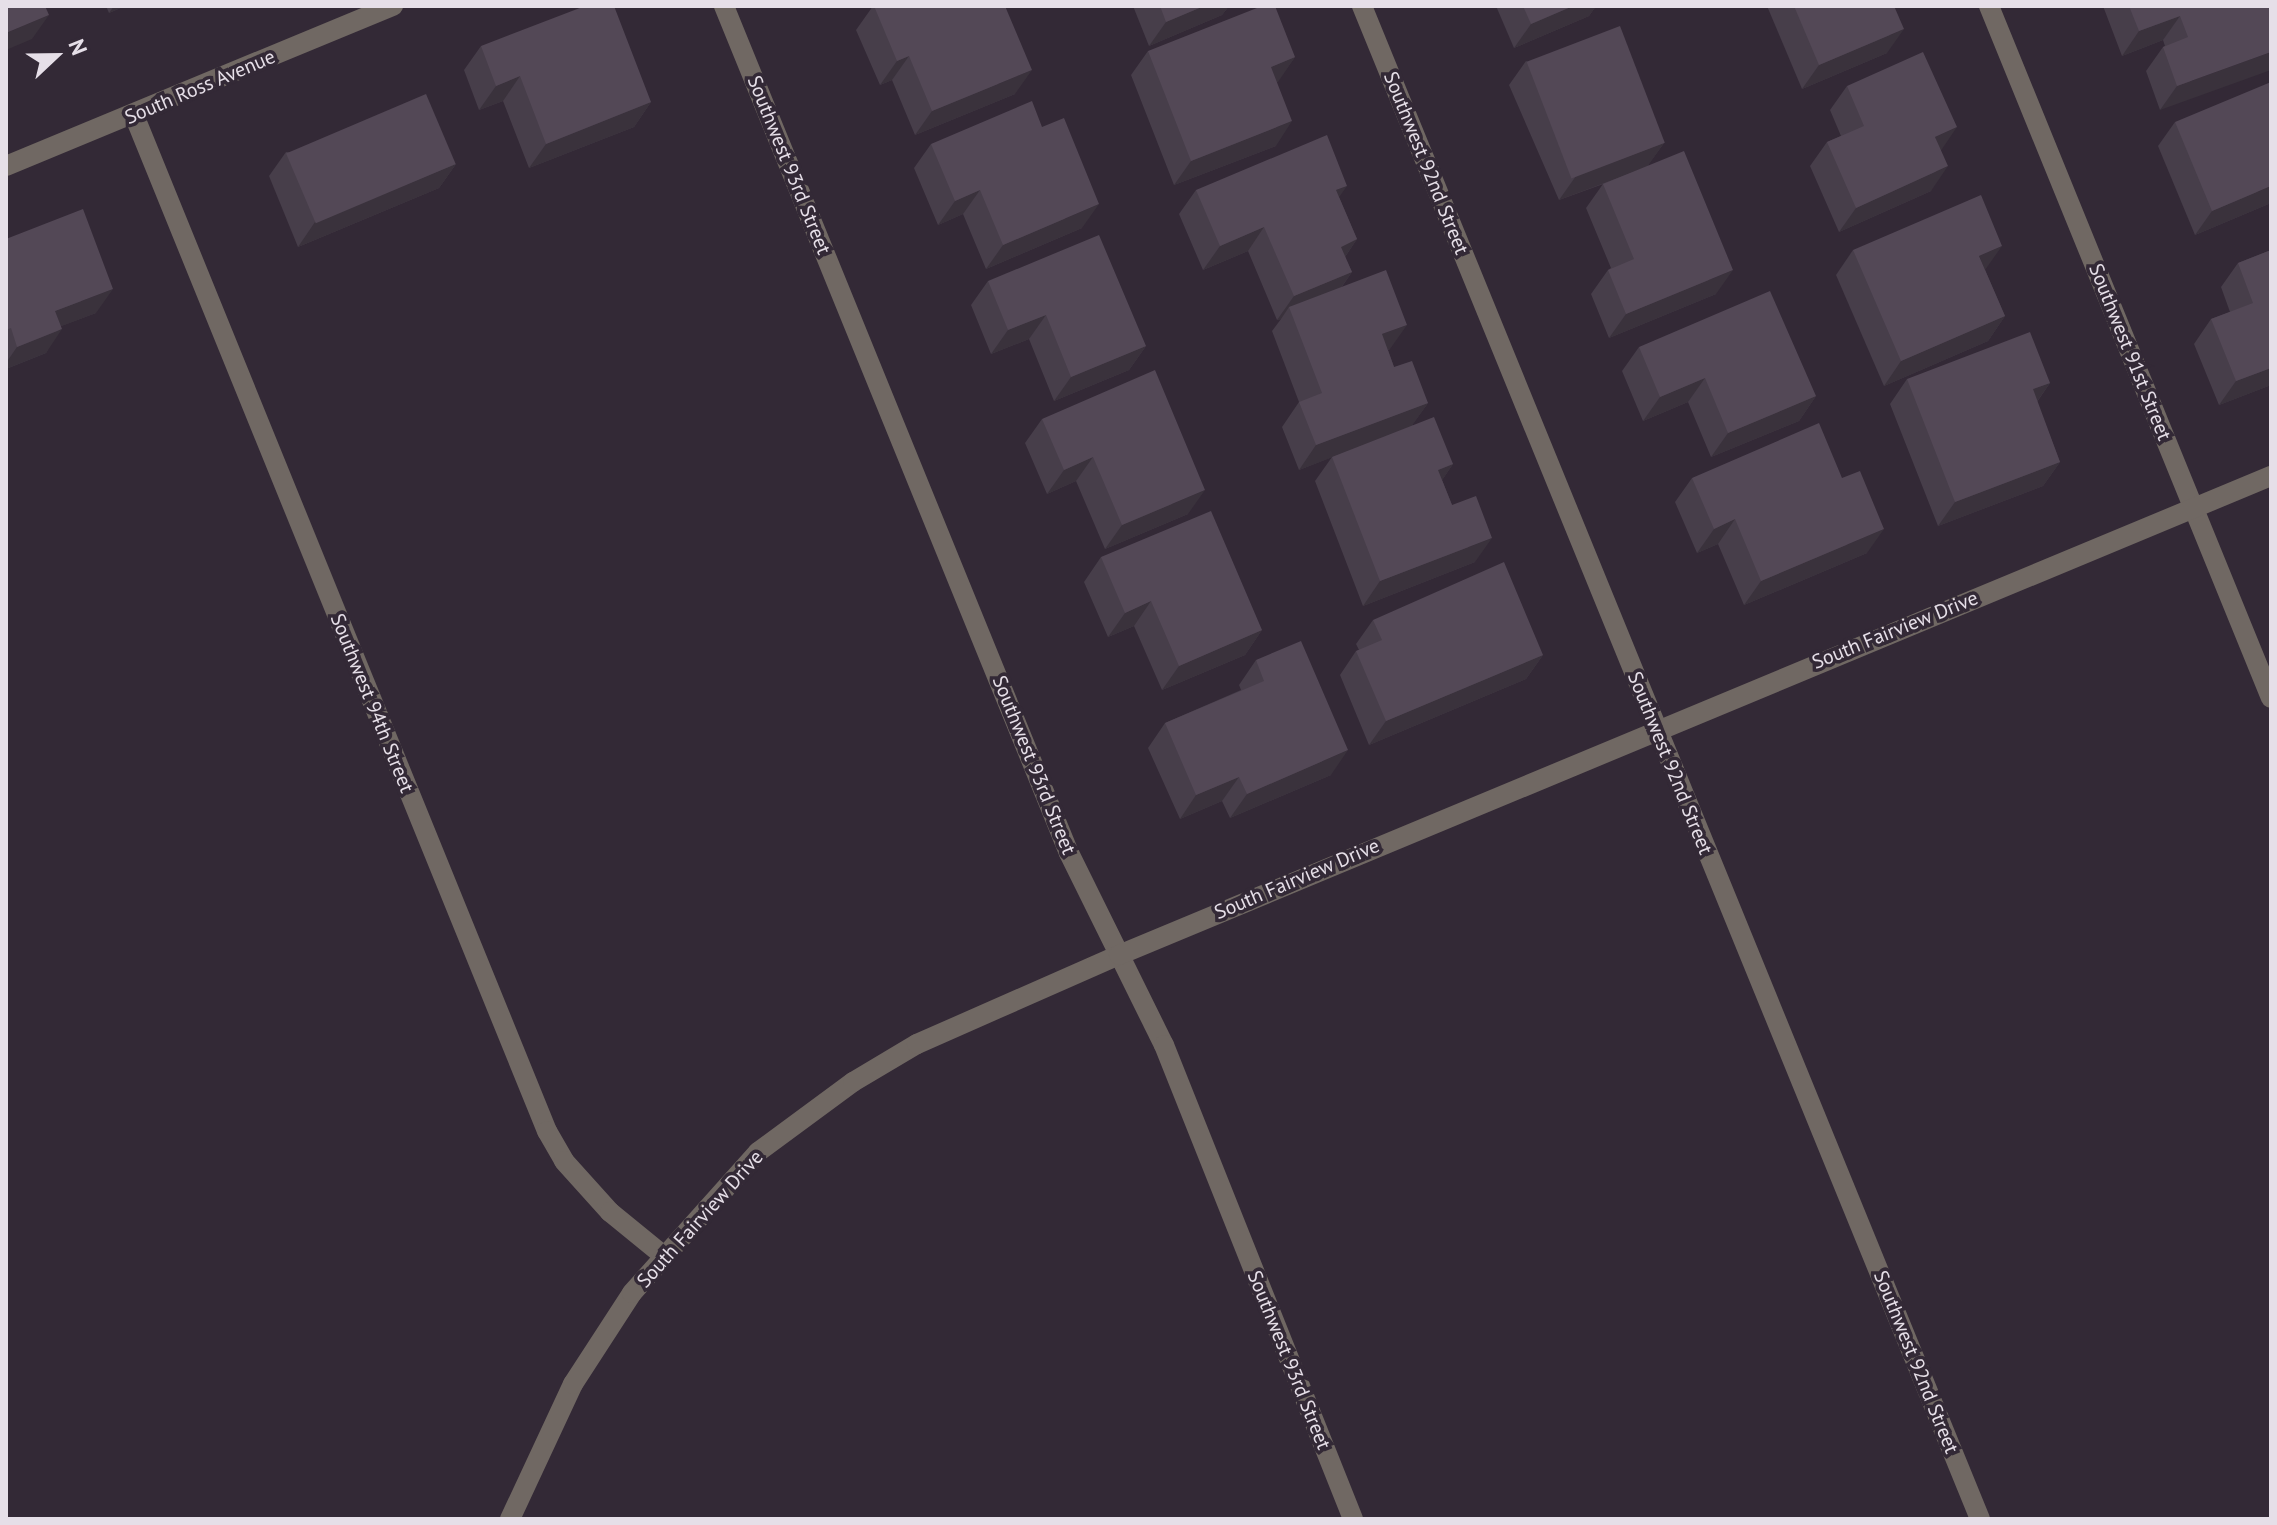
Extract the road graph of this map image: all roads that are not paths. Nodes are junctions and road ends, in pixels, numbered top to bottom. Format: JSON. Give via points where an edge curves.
{"nodes":[{"id":1,"x":393,"y":6,"type":"edge"},
{"id":2,"x":724,"y":6,"type":"edge"},
{"id":3,"x":1362,"y":6,"type":"edge"},
{"id":4,"x":1989,"y":6,"type":"edge"},
{"id":5,"x":134,"y":115,"type":"junction"},
{"id":6,"x":6,"y":166,"type":"edge"},
{"id":7,"x":2271,"y":476,"type":"edge"},
{"id":8,"x":2194,"y":508,"type":"junction"},
{"id":9,"x":2271,"y":698,"type":"edge"},
{"id":10,"x":1655,"y":728,"type":"junction"},
{"id":11,"x":1119,"y":955,"type":"junction"},
{"id":12,"x":664,"y":1256,"type":"junction"},
{"id":13,"x":1350,"y":1518,"type":"edge"},
{"id":14,"x":510,"y":1519,"type":"edge"},
{"id":15,"x":1980,"y":1519,"type":"edge"}],
"edges":[{"from":1,"to":5,"type":"street","name":"South Ross Avenue"},
{"from":2,"to":11,"type":"street","name":"Southwest 93rd Street","via":[[1069,853]]},
{"from":3,"to":10,"type":"street","name":"Southwest 92nd Street"},
{"from":4,"to":8,"type":"street","name":"Southwest 91st Street"},
{"from":5,"to":6,"type":"street","name":"South Ross Avenue"},
{"from":5,"to":12,"type":"street","name":"Southwest 94th Street","via":[[547,1131],[564,1161],[610,1212]]},
{"from":7,"to":8,"type":"street","name":"South Fairview Drive"},
{"from":8,"to":9,"type":"street","name":"Southwest 91st Street"},
{"from":8,"to":10,"type":"street","name":"South Fairview Drive"},
{"from":10,"to":11,"type":"street","name":"South Fairview Drive"},
{"from":10,"to":15,"type":"street","name":"Southwest 92nd Street"},
{"from":11,"to":12,"type":"street","name":"South Fairview Drive","via":[[917,1044],[853,1082],[758,1152]]},
{"from":11,"to":13,"type":"street","name":"Southwest 93rd Street","via":[[1164,1045]]},
{"from":12,"to":14,"type":"street","name":"South Fairview Drive","via":[[573,1384]]}]}
